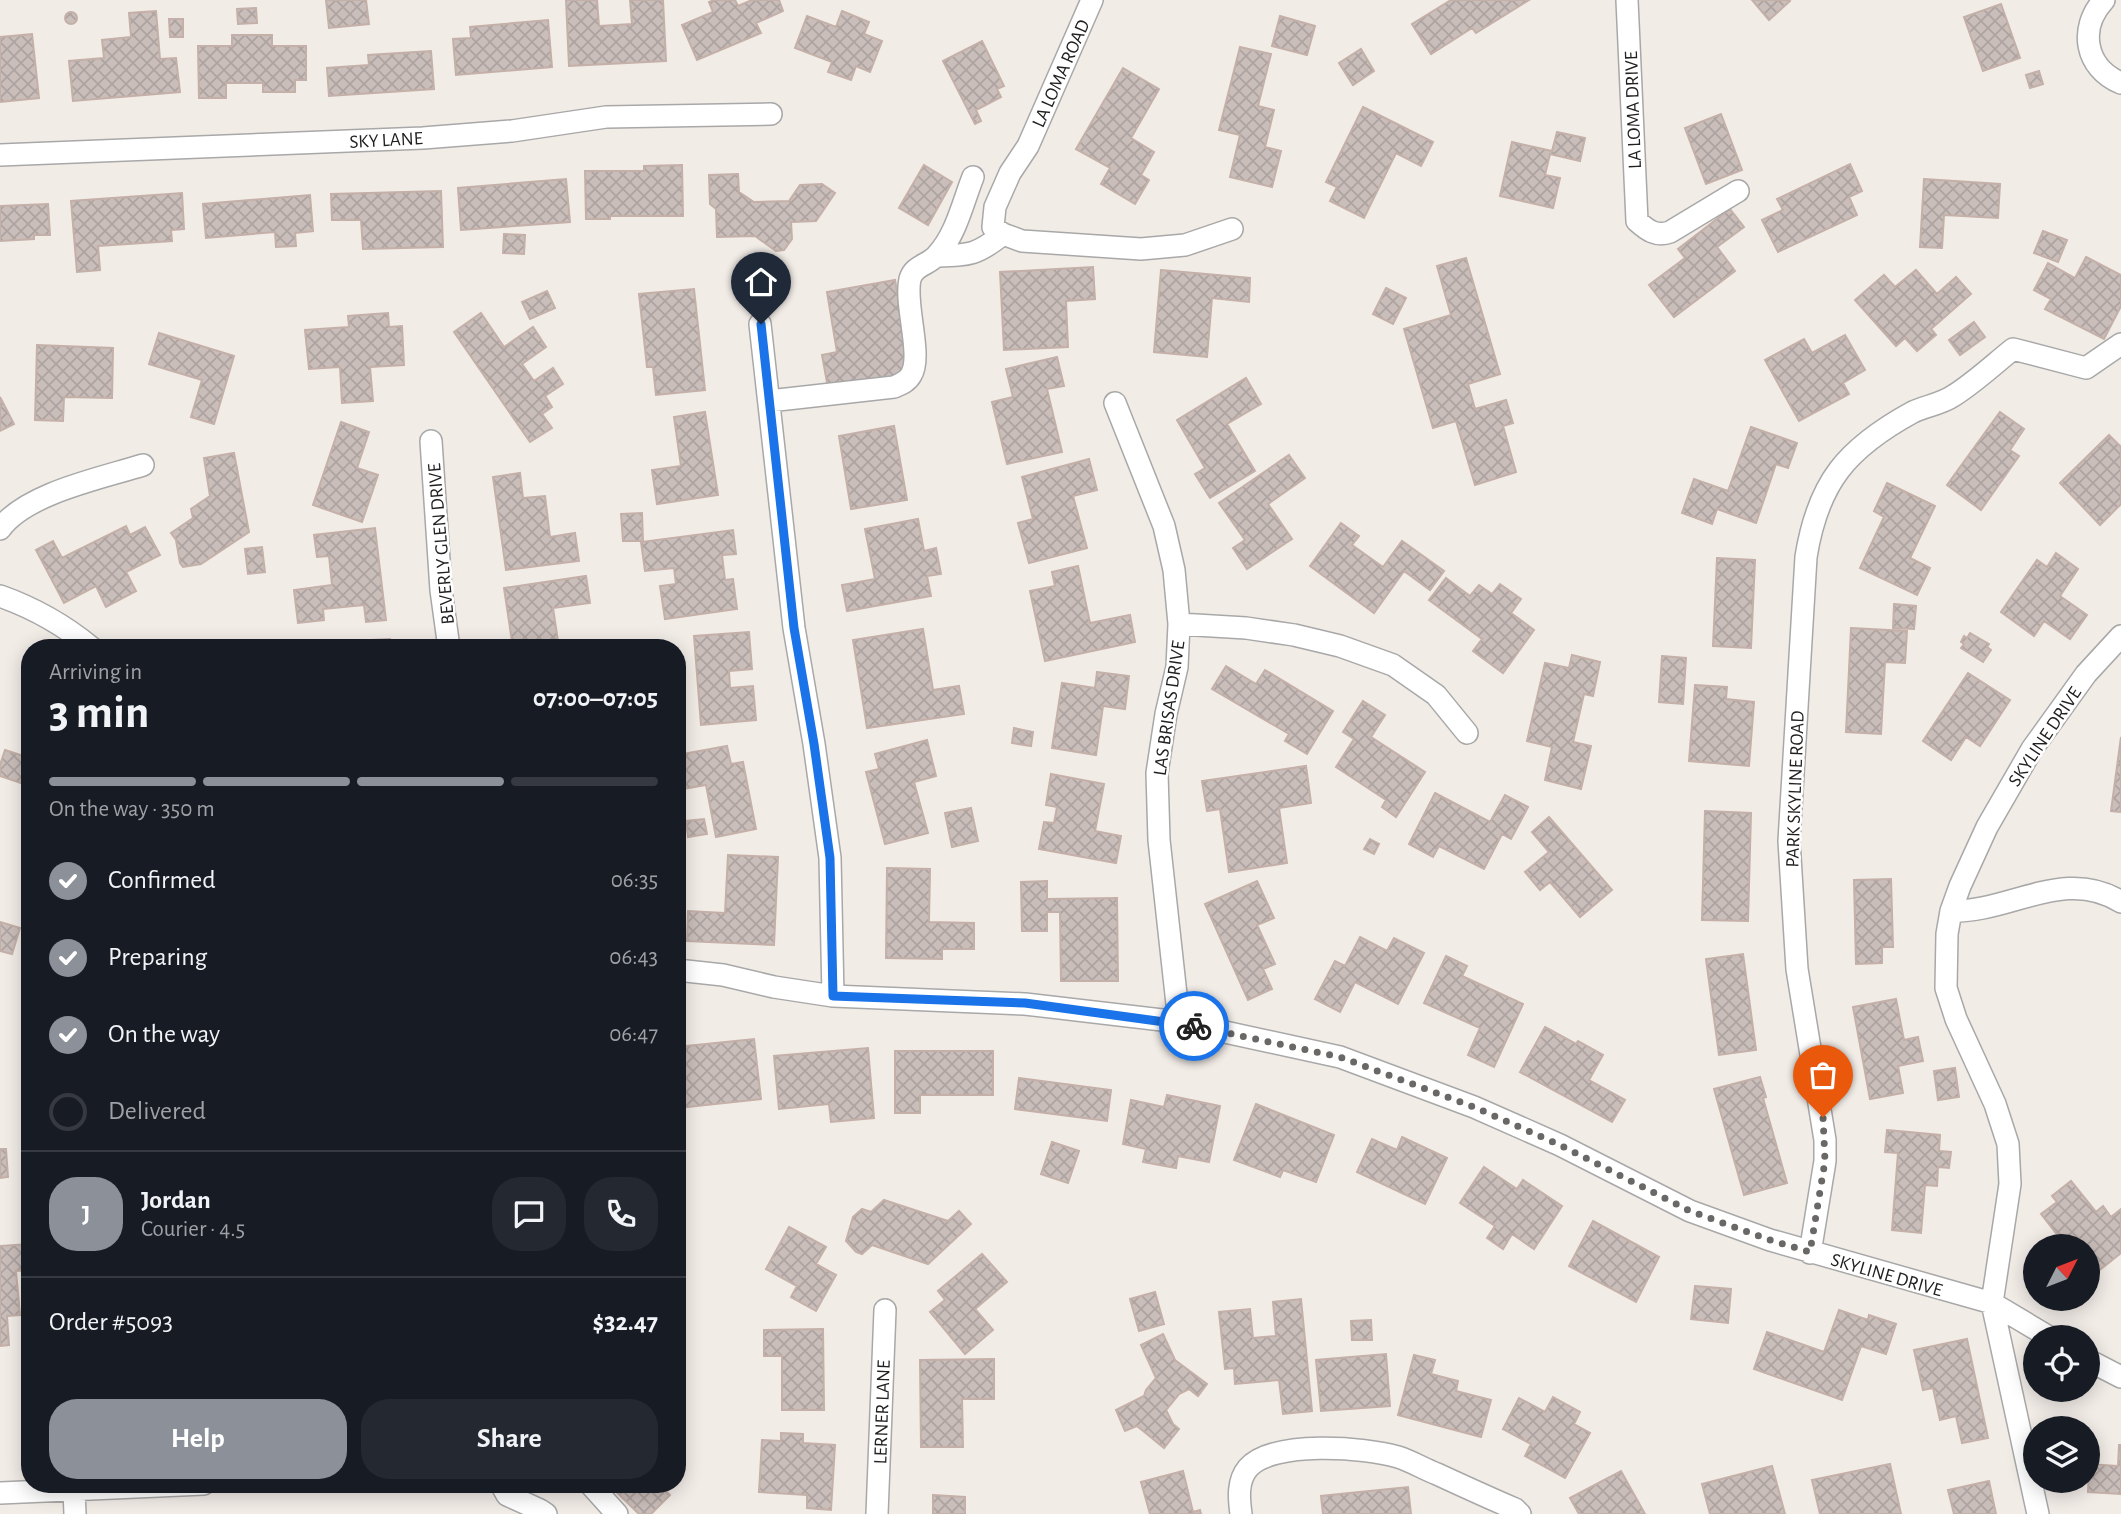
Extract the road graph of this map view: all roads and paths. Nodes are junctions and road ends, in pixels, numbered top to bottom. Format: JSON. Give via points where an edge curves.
{"nodes":[{"id":1,"x":1092,"y":0,"type":"edge"},
{"id":2,"x":1627,"y":0,"type":"edge"},
{"id":3,"x":2104,"y":0,"type":"edge"},
{"id":4,"x":2121,"y":83,"type":"edge"},
{"id":5,"x":771,"y":114,"type":"dead end"},
{"id":6,"x":0,"y":155,"type":"edge"},
{"id":7,"x":973,"y":177,"type":"dead end"},
{"id":8,"x":1738,"y":191,"type":"dead end"},
{"id":9,"x":1232,"y":229,"type":"dead end"},
{"id":10,"x":1003,"y":234,"type":"junction"},
{"id":11,"x":937,"y":256,"type":"junction"},
{"id":12,"x":761,"y":324,"type":"dead end"},
{"id":13,"x":2121,"y":344,"type":"edge"},
{"id":14,"x":769,"y":401,"type":"junction"},
{"id":15,"x":1115,"y":403,"type":"dead end"},
{"id":16,"x":431,"y":441,"type":"dead end"},
{"id":17,"x":143,"y":465,"type":"dead end"},
{"id":18,"x":0,"y":529,"type":"edge"},
{"id":19,"x":0,"y":596,"type":"edge"},
{"id":20,"x":1179,"y":624,"type":"junction"},
{"id":21,"x":2121,"y":636,"type":"edge"},
{"id":22,"x":81,"y":639,"type":"edge"},
{"id":23,"x":448,"y":639,"type":"edge"},
{"id":24,"x":1466,"y":733,"type":"dead end"},
{"id":25,"x":2121,"y":902,"type":"edge"},
{"id":26,"x":1951,"y":911,"type":"junction"},
{"id":27,"x":686,"y":971,"type":"edge"},
{"id":28,"x":833,"y":996,"type":"junction"},
{"id":29,"x":1178,"y":1022,"type":"junction"},
{"id":30,"x":1810,"y":1252,"type":"junction"},
{"id":31,"x":1992,"y":1303,"type":"junction"},
{"id":32,"x":885,"y":1310,"type":"dead end"},
{"id":33,"x":2029,"y":1325,"type":"edge"},
{"id":34,"x":2100,"y":1366,"type":"edge"},
{"id":35,"x":2121,"y":1377,"type":"edge"},
{"id":36,"x":21,"y":1492,"type":"edge"},
{"id":37,"x":0,"y":1493,"type":"edge"},
{"id":38,"x":74,"y":1493,"type":"edge"},
{"id":39,"x":506,"y":1493,"type":"edge"},
{"id":40,"x":598,"y":1493,"type":"edge"},
{"id":41,"x":75,"y":1514,"type":"edge"},
{"id":42,"x":546,"y":1514,"type":"edge"},
{"id":43,"x":617,"y":1514,"type":"edge"},
{"id":44,"x":877,"y":1514,"type":"edge"},
{"id":45,"x":1241,"y":1514,"type":"edge"},
{"id":46,"x":1520,"y":1514,"type":"edge"},
{"id":47,"x":2038,"y":1514,"type":"edge"}],
"edges":[{"from":1,"to":10,"type":"street","name":"LA LOMA ROAD","via":[[1028,146],[995,206],[993,227]]},
{"from":2,"to":8,"type":"street","name":"LA LOMA DRIVE","via":[[1637,221],[1662,235]]},
{"from":3,"to":4,"type":"street","via":[[2091,21],[2088,42],[2099,69]]},
{"from":5,"to":6,"type":"street","name":"SKY LANE","via":[[606,117],[423,138]]},
{"from":7,"to":11,"type":"street"},
{"from":9,"to":10,"type":"street","via":[[1185,245],[1141,249],[1023,241]]},
{"from":10,"to":11,"type":"street","via":[[968,255]]},
{"from":11,"to":14,"type":"street","via":[[916,268],[911,278],[915,366],[906,382]]},
{"from":12,"to":14,"type":"street"},
{"from":13,"to":30,"type":"street","name":"PARK SKYLINE ROAD","via":[[2086,368],[2013,349],[1952,397],[1876,434],[1844,462],[1820,502],[1806,557],[1789,841],[1797,969],[1825,1140]]},
{"from":14,"to":28,"type":"street","via":[[794,628],[830,858]]},
{"from":15,"to":20,"type":"street","name":"LAS BRISAS DRIVE","via":[[1164,526]]},
{"from":16,"to":23,"type":"street","name":"BEVERLY GLEN DRIVE"},
{"from":17,"to":18,"type":"street","via":[[38,498]]},
{"from":19,"to":22,"type":"street","via":[[49,617]]},
{"from":20,"to":24,"type":"street","via":[[1294,635],[1393,665],[1436,695]]},
{"from":20,"to":29,"type":"street","name":"LAS BRISAS DRIVE","via":[[1177,667],[1157,773],[1159,839]]},
{"from":21,"to":26,"type":"street","name":"SKYLINE DRIVE","via":[[2086,674],[2032,748],[1987,827]]},
{"from":25,"to":26,"type":"street","via":[[2098,891],[2063,888],[1969,912]]},
{"from":26,"to":31,"type":"street","name":"SKYLINE DRIVE","via":[[1946,988],[2008,1144],[2010,1184]]},
{"from":27,"to":28,"type":"street","name":"SKYLINE DRIVE"},
{"from":28,"to":29,"type":"street","name":"SKYLINE DRIVE","via":[[1025,1003]]},
{"from":29,"to":30,"type":"street","name":"SKYLINE DRIVE","via":[[1340,1057],[1486,1112],[1690,1211]]},
{"from":30,"to":31,"type":"street","name":"SKYLINE DRIVE"},
{"from":31,"to":33,"type":"street"},
{"from":31,"to":47,"type":"street"},
{"from":32,"to":44,"type":"street","name":"LERNER LANE"},
{"from":34,"to":35,"type":"street"},
{"from":36,"to":37,"type":"street"},
{"from":38,"to":41,"type":"street"},
{"from":39,"to":42,"type":"street"},
{"from":40,"to":43,"type":"street"},
{"from":45,"to":46,"type":"street","via":[[1238,1492],[1247,1468],[1290,1450],[1324,1448],[1398,1457]]}]}
